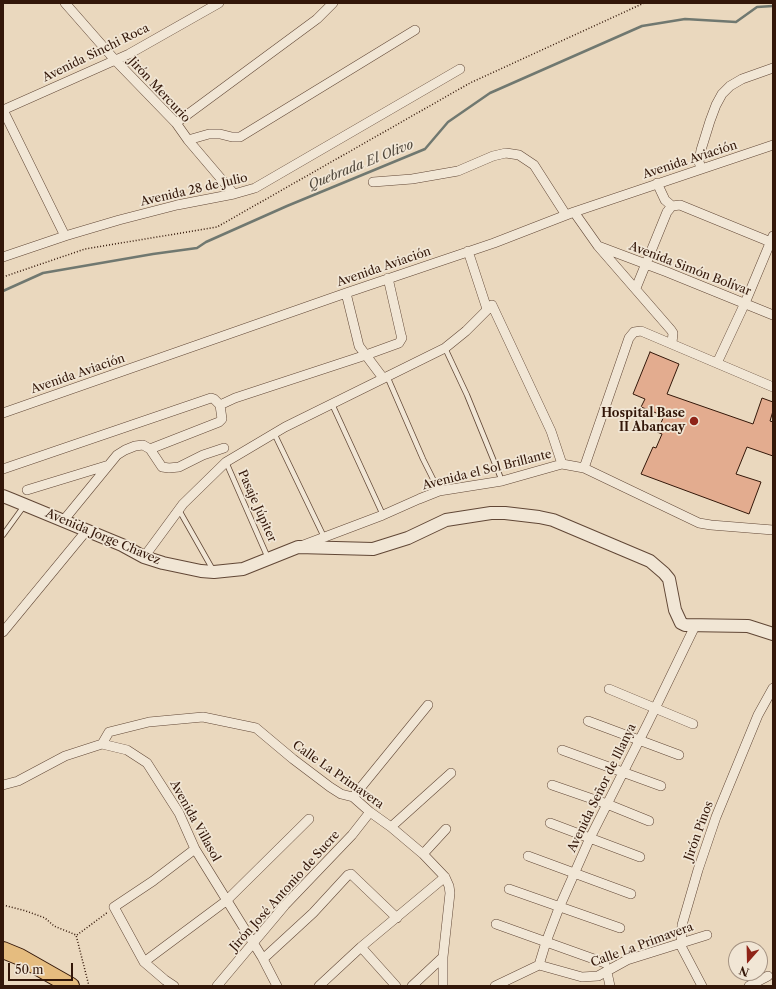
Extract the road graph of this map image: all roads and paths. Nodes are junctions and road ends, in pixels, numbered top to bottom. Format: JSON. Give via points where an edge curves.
{"nodes":[{"id":1,"x":65,"y":3,"type":"edge"},
{"id":2,"x":218,"y":3,"type":"edge"},
{"id":3,"x":333,"y":3,"type":"edge"},
{"id":4,"x":415,"y":30,"type":"dead end"},
{"id":5,"x":115,"y":60,"type":"junction"},
{"id":6,"x":773,"y":68,"type":"edge"},
{"id":7,"x":460,"y":69,"type":"dead end"},
{"id":8,"x":3,"y":110,"type":"edge"},
{"id":9,"x":176,"y":123,"type":"junction"},
{"id":10,"x":188,"y":140,"type":"junction"},
{"id":11,"x":773,"y":145,"type":"edge"},
{"id":12,"x":701,"y":168,"type":"junction"},
{"id":13,"x":373,"y":182,"type":"dead end"},
{"id":14,"x":657,"y":183,"type":"junction"},
{"id":15,"x":234,"y":194,"type":"junction"},
{"id":16,"x":672,"y":206,"type":"junction"},
{"id":17,"x":570,"y":213,"type":"junction"},
{"id":18,"x":65,"y":236,"type":"junction"},
{"id":19,"x":772,"y":240,"type":"edge"},
{"id":20,"x":598,"y":246,"type":"junction"},
{"id":21,"x":468,"y":251,"type":"junction"},
{"id":22,"x":3,"y":257,"type":"edge"},
{"id":23,"x":645,"y":264,"type":"junction"},
{"id":24,"x":388,"y":278,"type":"junction"},
{"id":25,"x":636,"y":288,"type":"junction"},
{"id":26,"x":346,"y":293,"type":"junction"},
{"id":27,"x":745,"y":304,"type":"junction"},
{"id":28,"x":488,"y":309,"type":"junction"},
{"id":29,"x":773,"y":315,"type":"edge"},
{"id":30,"x":672,"y":343,"type":"junction"},
{"id":31,"x":445,"y":348,"type":"junction"},
{"id":32,"x":366,"y":355,"type":"junction"},
{"id":33,"x":717,"y":363,"type":"junction"},
{"id":34,"x":385,"y":377,"type":"junction"},
{"id":35,"x":773,"y":387,"type":"edge"},
{"id":36,"x":332,"y":404,"type":"junction"},
{"id":37,"x":220,"y":405,"type":"junction"},
{"id":38,"x":3,"y":413,"type":"edge"},
{"id":39,"x":274,"y":434,"type":"junction"},
{"id":40,"x":224,"y":448,"type":"dead end"},
{"id":41,"x":150,"y":449,"type":"junction"},
{"id":42,"x":226,"y":462,"type":"junction"},
{"id":43,"x":562,"y":464,"type":"junction"},
{"id":44,"x":109,"y":465,"type":"junction"},
{"id":45,"x":584,"y":468,"type":"junction"},
{"id":46,"x":3,"y":469,"type":"edge"},
{"id":47,"x":502,"y":481,"type":"junction"},
{"id":48,"x":27,"y":490,"type":"dead end"},
{"id":49,"x":439,"y":491,"type":"junction"},
{"id":50,"x":3,"y":496,"type":"edge"},
{"id":51,"x":25,"y":504,"type":"junction"},
{"id":52,"x":179,"y":510,"type":"junction"},
{"id":53,"x":383,"y":515,"type":"junction"},
{"id":54,"x":63,"y":521,"type":"junction"},
{"id":55,"x":87,"y":530,"type":"junction"},
{"id":56,"x":773,"y":530,"type":"edge"},
{"id":57,"x":3,"y":535,"type":"edge"},
{"id":58,"x":324,"y":537,"type":"junction"},
{"id":59,"x":298,"y":547,"type":"junction"},
{"id":60,"x":144,"y":557,"type":"junction"},
{"id":61,"x":269,"y":559,"type":"junction"},
{"id":62,"x":214,"y":572,"type":"junction"},
{"id":63,"x":695,"y":626,"type":"junction"},
{"id":64,"x":3,"y":632,"type":"edge"},
{"id":65,"x":773,"y":634,"type":"edge"},
{"id":66,"x":773,"y":688,"type":"edge"},
{"id":67,"x":609,"y":689,"type":"dead end"},
{"id":68,"x":428,"y":705,"type":"dead end"},
{"id":69,"x":655,"y":708,"type":"junction"},
{"id":70,"x":588,"y":721,"type":"dead end"},
{"id":71,"x":694,"y":724,"type":"dead end"},
{"id":72,"x":640,"y":740,"type":"junction"},
{"id":73,"x":102,"y":744,"type":"junction"},
{"id":74,"x":562,"y":750,"type":"dead end"},
{"id":75,"x":678,"y":755,"type":"dead end"},
{"id":76,"x":622,"y":772,"type":"junction"},
{"id":77,"x":451,"y":774,"type":"dead end"},
{"id":78,"x":3,"y":785,"type":"edge"},
{"id":79,"x":552,"y":785,"type":"dead end"},
{"id":80,"x":661,"y":786,"type":"dead end"},
{"id":81,"x":353,"y":797,"type":"junction"},
{"id":82,"x":607,"y":804,"type":"junction"},
{"id":83,"x":370,"y":812,"type":"junction"},
{"id":84,"x":309,"y":819,"type":"dead end"},
{"id":85,"x":649,"y":821,"type":"dead end"},
{"id":86,"x":550,"y":823,"type":"dead end"},
{"id":87,"x":391,"y":827,"type":"junction"},
{"id":88,"x":446,"y":829,"type":"dead end"},
{"id":89,"x":590,"y":838,"type":"junction"},
{"id":90,"x":195,"y":850,"type":"junction"},
{"id":91,"x":423,"y":854,"type":"junction"},
{"id":92,"x":528,"y":856,"type":"dead end"},
{"id":93,"x":640,"y":857,"type":"dead end"},
{"id":94,"x":574,"y":873,"type":"junction"},
{"id":95,"x":445,"y":877,"type":"junction"},
{"id":96,"x":509,"y":890,"type":"dead end"},
{"id":97,"x":631,"y":894,"type":"dead end"},
{"id":98,"x":226,"y":901,"type":"junction"},
{"id":99,"x":3,"y":906,"type":"edge"},
{"id":100,"x":114,"y":907,"type":"junction"},
{"id":101,"x":559,"y":908,"type":"junction"},
{"id":102,"x":397,"y":918,"type":"junction"},
{"id":103,"x":496,"y":924,"type":"dead end"},
{"id":104,"x":620,"y":928,"type":"dead end"},
{"id":105,"x":707,"y":934,"type":"dead end"},
{"id":106,"x":76,"y":935,"type":"junction"},
{"id":107,"x":253,"y":942,"type":"junction"},
{"id":108,"x":546,"y":942,"type":"junction"},
{"id":109,"x":681,"y":943,"type":"junction"},
{"id":110,"x":361,"y":947,"type":"junction"},
{"id":111,"x":3,"y":950,"type":"edge"},
{"id":112,"x":443,"y":957,"type":"junction"},
{"id":113,"x":263,"y":959,"type":"junction"},
{"id":114,"x":144,"y":962,"type":"junction"},
{"id":115,"x":539,"y":965,"type":"junction"},
{"id":116,"x":606,"y":968,"type":"junction"},
{"id":117,"x":758,"y":981,"type":"edge"},
{"id":118,"x":71,"y":986,"type":"edge"},
{"id":119,"x":89,"y":986,"type":"edge"},
{"id":120,"x":174,"y":986,"type":"edge"},
{"id":121,"x":216,"y":986,"type":"edge"},
{"id":122,"x":277,"y":986,"type":"edge"},
{"id":123,"x":319,"y":986,"type":"edge"},
{"id":124,"x":396,"y":986,"type":"edge"},
{"id":125,"x":412,"y":986,"type":"edge"},
{"id":126,"x":443,"y":986,"type":"edge"},
{"id":127,"x":495,"y":986,"type":"edge"},
{"id":128,"x":610,"y":986,"type":"edge"},
{"id":129,"x":702,"y":986,"type":"edge"},
{"id":130,"x":749,"y":986,"type":"edge"}],
"edges":[{"from":1,"to":5,"type":"street","name":"Jirón Mercurio"},
{"from":2,"to":5,"type":"street","name":"Avenida Sinchi Roca"},
{"from":3,"to":9,"type":"street","via":[[318,19]]},
{"from":4,"to":10,"type":"street","via":[[240,137],[209,134]]},
{"from":5,"to":8,"type":"street","name":"Avenida Sinchi Roca"},
{"from":5,"to":9,"type":"street","name":"Jirón Mercurio"},
{"from":6,"to":12,"type":"street","via":[[742,79],[722,94],[701,150]]},
{"from":7,"to":15,"type":"street","name":"Avenida 28 de Julio","via":[[263,184]]},
{"from":8,"to":18,"type":"street"},
{"from":9,"to":10,"type":"street","name":"Jirón Mercurio"},
{"from":10,"to":15,"type":"street","name":"Jirón Mercurio"},
{"from":11,"to":12,"type":"street","name":"Avenida Aviación"},
{"from":12,"to":14,"type":"street","name":"Avenida Aviación"},
{"from":13,"to":17,"type":"street","via":[[412,179],[458,171],[499,154],[519,155],[534,165]]},
{"from":14,"to":16,"type":"street","via":[[665,200]]},
{"from":14,"to":17,"type":"street","name":"Avenida Aviación"},
{"from":15,"to":18,"type":"street","name":"Avenida 28 de Julio","via":[[176,205]]},
{"from":16,"to":19,"type":"street","via":[[680,205]]},
{"from":16,"to":23,"type":"street","via":[[667,212]]},
{"from":17,"to":20,"type":"street"},
{"from":17,"to":21,"type":"street","name":"Avenida Aviación"},
{"from":18,"to":22,"type":"street","name":"Avenida 28 de Julio"},
{"from":19,"to":27,"type":"street"},
{"from":20,"to":23,"type":"street","name":"Avenida Simón Bolívar"},
{"from":20,"to":25,"type":"street"},
{"from":21,"to":24,"type":"street","name":"Avenida Aviación"},
{"from":21,"to":28,"type":"street"},
{"from":23,"to":25,"type":"street"},
{"from":23,"to":27,"type":"street","name":"Avenida Simón Bolívar"},
{"from":24,"to":26,"type":"street","name":"Avenida Aviación"},
{"from":24,"to":32,"type":"street","via":[[402,338],[399,343]]},
{"from":25,"to":30,"type":"street","via":[[673,333]]},
{"from":26,"to":32,"type":"street","via":[[359,346]]},
{"from":26,"to":38,"type":"street","name":"Avenida Aviación"},
{"from":27,"to":29,"type":"street","name":"Avenida Simón Bolívar"},
{"from":27,"to":33,"type":"street"},
{"from":28,"to":31,"type":"street"},
{"from":28,"to":43,"type":"street","via":[[492,305],[527,377],[551,431]]},
{"from":30,"to":33,"type":"street"},
{"from":30,"to":45,"type":"street","via":[[641,331],[634,332],[629,338]]},
{"from":31,"to":34,"type":"street"},
{"from":31,"to":47,"type":"lane"},
{"from":32,"to":34,"type":"street"},
{"from":32,"to":37,"type":"street"},
{"from":33,"to":35,"type":"street"},
{"from":34,"to":36,"type":"street"},
{"from":34,"to":49,"type":"lane"},
{"from":36,"to":39,"type":"street"},
{"from":36,"to":53,"type":"lane"},
{"from":37,"to":41,"type":"street","via":[[220,421]]},
{"from":37,"to":46,"type":"street","via":[[211,398]]},
{"from":39,"to":42,"type":"street"},
{"from":39,"to":58,"type":"lane"},
{"from":40,"to":41,"type":"street","via":[[179,467],[169,468],[162,467]]},
{"from":41,"to":44,"type":"street","via":[[143,445],[135,446],[117,455]]},
{"from":42,"to":52,"type":"street"},
{"from":42,"to":61,"type":"lane","name":"Pasaje Júpiter"},
{"from":43,"to":45,"type":"street","name":"Avenida el Sol Brillante"},
{"from":43,"to":47,"type":"street","name":"Avenida el Sol Brillante"},
{"from":44,"to":48,"type":"street"},
{"from":44,"to":54,"type":"street"},
{"from":45,"to":56,"type":"street","name":"Avenida el Sol Brillante","via":[[698,523]]},
{"from":47,"to":49,"type":"street","name":"Avenida el Sol Brillante"},
{"from":49,"to":53,"type":"street","name":"Avenida el Sol Brillante"},
{"from":50,"to":51,"type":"street","name":"Avenida Jorge Chavez"},
{"from":51,"to":54,"type":"street","name":"Avenida Jorge Chavez"},
{"from":51,"to":57,"type":"lane"},
{"from":52,"to":60,"type":"street"},
{"from":52,"to":62,"type":"lane"},
{"from":53,"to":58,"type":"street","name":"Avenida el Sol Brillante"},
{"from":54,"to":55,"type":"street","name":"Avenida Jorge Chavez"},
{"from":55,"to":60,"type":"street","name":"Avenida Jorge Chavez"},
{"from":55,"to":64,"type":"street"},
{"from":58,"to":59,"type":"street","name":"Avenida el Sol Brillante"},
{"from":59,"to":61,"type":"street","name":"Avenida Jorge Chavez"},
{"from":59,"to":63,"type":"street","via":[[373,549],[408,538],[446,520],[491,513],[539,517],[553,520],[650,561],[669,579],[675,610],[681,623]]},
{"from":60,"to":62,"type":"street","name":"Avenida Jorge Chavez"},
{"from":61,"to":62,"type":"street","name":"Avenida Jorge Chavez","via":[[243,569]]},
{"from":63,"to":65,"type":"street","via":[[748,626]]},
{"from":63,"to":69,"type":"street","name":"Avenida Señor de Illanya"},
{"from":66,"to":109,"type":"street","name":"Jirón Pinos","via":[[758,715],[711,830],[682,925]]},
{"from":67,"to":69,"type":"street"},
{"from":68,"to":81,"type":"street"},
{"from":69,"to":71,"type":"street"},
{"from":69,"to":72,"type":"street","name":"Avenida Señor de Illanya"},
{"from":70,"to":72,"type":"street"},
{"from":72,"to":75,"type":"street"},
{"from":72,"to":76,"type":"street","name":"Avenida Señor de Illanya"},
{"from":73,"to":78,"type":"street","via":[[65,756],[18,781]]},
{"from":73,"to":81,"type":"street","name":"Calle La Primavera","via":[[109,732],[149,722],[203,717],[256,728],[330,787],[341,794]]},
{"from":73,"to":90,"type":"street","name":"Avenida Villasol","via":[[127,750],[147,763],[179,813]]},
{"from":74,"to":76,"type":"street"},
{"from":76,"to":80,"type":"street"},
{"from":76,"to":82,"type":"street","name":"Avenida Señor de Illanya"},
{"from":77,"to":87,"type":"street"},
{"from":79,"to":82,"type":"street"},
{"from":81,"to":83,"type":"street","name":"Calle La Primavera"},
{"from":82,"to":85,"type":"street"},
{"from":82,"to":89,"type":"street","name":"Avenida Señor de Illanya"},
{"from":83,"to":87,"type":"street","name":"Calle La Primavera"},
{"from":83,"to":107,"type":"street","name":"Jirón José Antonio de Sucre","via":[[352,835]]},
{"from":84,"to":98,"type":"street"},
{"from":86,"to":89,"type":"street"},
{"from":87,"to":91,"type":"street","name":"Calle La Primavera"},
{"from":88,"to":91,"type":"street"},
{"from":89,"to":93,"type":"street"},
{"from":89,"to":94,"type":"street","name":"Avenida Señor de Illanya"},
{"from":90,"to":98,"type":"street","name":"Avenida Villasol"},
{"from":90,"to":100,"type":"street"},
{"from":91,"to":95,"type":"street","name":"Calle La Primavera"},
{"from":92,"to":94,"type":"street"},
{"from":94,"to":97,"type":"street"},
{"from":94,"to":101,"type":"street","name":"Avenida Señor de Illanya"},
{"from":95,"to":102,"type":"street"},
{"from":95,"to":112,"type":"street","name":"Calle La Primavera","via":[[450,893]]},
{"from":96,"to":101,"type":"street"},
{"from":98,"to":107,"type":"street","name":"Avenida Villasol"},
{"from":98,"to":114,"type":"street"},
{"from":99,"to":106,"type":"path","via":[[45,918],[54,926]]},
{"from":100,"to":106,"type":"path"},
{"from":100,"to":114,"type":"street"},
{"from":101,"to":104,"type":"street"},
{"from":101,"to":108,"type":"street","name":"Avenida Señor de Illanya"},
{"from":102,"to":110,"type":"street"},
{"from":102,"to":113,"type":"street","via":[[351,874]]},
{"from":103,"to":108,"type":"street"},
{"from":105,"to":109,"type":"street","name":"Calle La Primavera"},
{"from":106,"to":119,"type":"path"},
{"from":107,"to":113,"type":"street","name":"Avenida Villasol"},
{"from":107,"to":121,"type":"street","name":"Jirón José Antonio de Sucre"},
{"from":108,"to":115,"type":"street","name":"Avenida Señor de Illanya"},
{"from":108,"to":116,"type":"street"},
{"from":109,"to":116,"type":"street","name":"Calle La Primavera"},
{"from":109,"to":129,"type":"street"},
{"from":110,"to":123,"type":"street"},
{"from":110,"to":124,"type":"street"},
{"from":111,"to":118,"type":"highway"},
{"from":112,"to":125,"type":"street"},
{"from":112,"to":126,"type":"street","name":"Calle La Primavera"},
{"from":113,"to":122,"type":"street","name":"Avenida Villasol"},
{"from":114,"to":120,"type":"street"},
{"from":115,"to":116,"type":"street","name":"Calle La Primavera","via":[[582,977],[598,976]]},
{"from":115,"to":127,"type":"street"},
{"from":116,"to":128,"type":"street"},
{"from":117,"to":130,"type":"street"}]}
